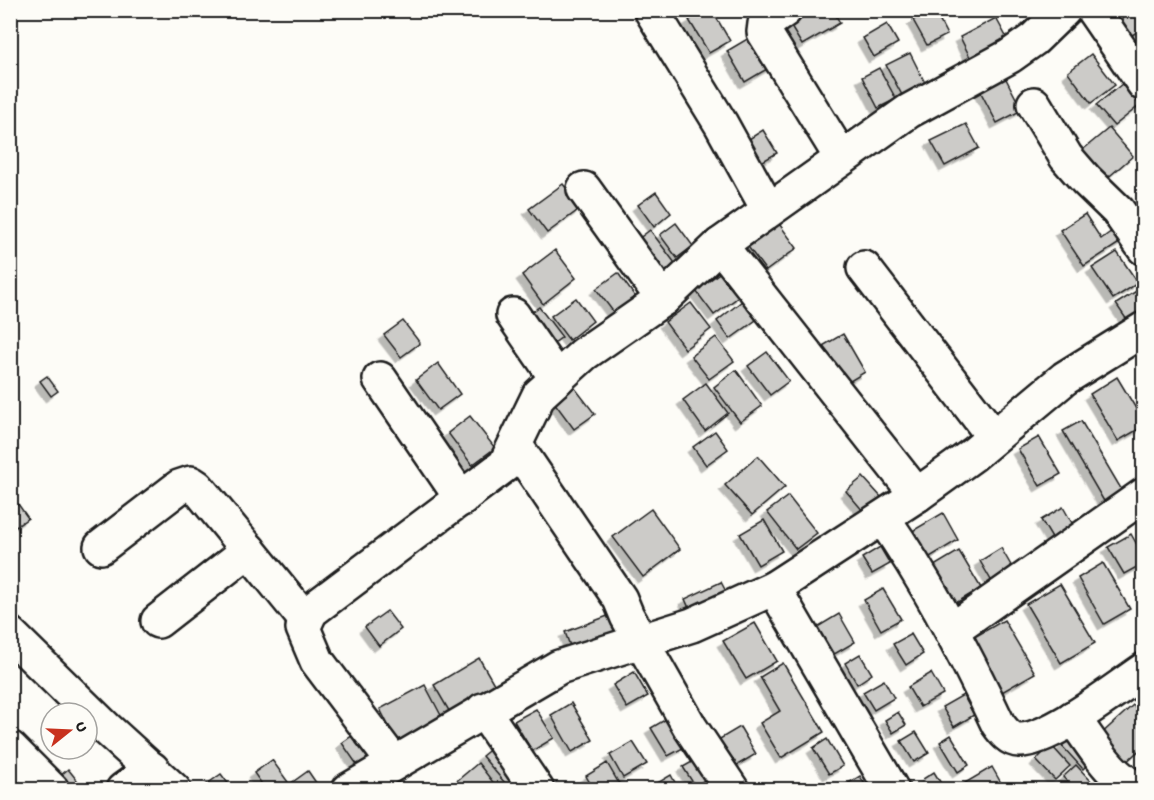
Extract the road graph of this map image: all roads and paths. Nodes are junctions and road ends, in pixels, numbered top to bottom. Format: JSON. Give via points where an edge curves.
{"nodes":[{"id":1,"x":651,"y":10,"type":"edge"},
{"id":2,"x":786,"y":10,"type":"edge"},
{"id":3,"x":1064,"y":10,"type":"edge"},
{"id":4,"x":1094,"y":10,"type":"edge"},
{"id":5,"x":1143,"y":84,"type":"edge"},
{"id":6,"x":1034,"y":104,"type":"dead end"},
{"id":7,"x":841,"y":157,"type":"junction"},
{"id":8,"x":584,"y":189,"type":"dead end"},
{"id":9,"x":768,"y":209,"type":"junction"},
{"id":10,"x":720,"y":245,"type":"junction"},
{"id":11,"x":1143,"y":248,"type":"edge"},
{"id":12,"x":864,"y":268,"type":"dead end"},
{"id":13,"x":663,"y":298,"type":"junction"},
{"id":14,"x":513,"y":315,"type":"dead end"},
{"id":15,"x":1143,"y":329,"type":"edge"},
{"id":16,"x":380,"y":379,"type":"dead end"},
{"id":17,"x":557,"y":379,"type":"junction"},
{"id":18,"x":993,"y":436,"type":"junction"},
{"id":19,"x":516,"y":446,"type":"junction"},
{"id":20,"x":917,"y":495,"type":"junction"},
{"id":21,"x":1143,"y":495,"type":"edge"},
{"id":22,"x":462,"y":498,"type":"junction"},
{"id":23,"x":884,"y":518,"type":"junction"},
{"id":24,"x":101,"y":547,"type":"dead end"},
{"id":25,"x":249,"y":550,"type":"junction"},
{"id":26,"x":774,"y":588,"type":"junction"},
{"id":27,"x":305,"y":619,"type":"junction"},
{"id":28,"x":158,"y":621,"type":"dead end"},
{"id":29,"x":952,"y":630,"type":"junction"},
{"id":30,"x":10,"y":634,"type":"edge"},
{"id":31,"x":641,"y":640,"type":"junction"},
{"id":32,"x":1143,"y":670,"type":"edge"},
{"id":33,"x":483,"y":710,"type":"junction"},
{"id":34,"x":1073,"y":718,"type":"junction"},
{"id":35,"x":10,"y":748,"type":"edge"},
{"id":36,"x":394,"y":763,"type":"junction"},
{"id":37,"x":163,"y":779,"type":"edge"},
{"id":38,"x":354,"y":788,"type":"edge"},
{"id":39,"x":52,"y":789,"type":"edge"},
{"id":40,"x":123,"y":789,"type":"edge"},
{"id":41,"x":537,"y":789,"type":"edge"},
{"id":42,"x":732,"y":789,"type":"edge"},
{"id":43,"x":892,"y":789,"type":"edge"},
{"id":44,"x":1140,"y":789,"type":"edge"}],
"edges":[{"from":1,"to":9,"type":"street"},
{"from":2,"to":7,"type":"street","via":[[765,24],[764,32]]},
{"from":3,"to":7,"type":"street","via":[[1010,56],[909,111]]},
{"from":4,"to":5,"type":"street"},
{"from":6,"to":11,"type":"street","via":[[1066,157],[1118,211]]},
{"from":7,"to":9,"type":"street"},
{"from":8,"to":13,"type":"street"},
{"from":9,"to":10,"type":"street"},
{"from":10,"to":13,"type":"street"},
{"from":10,"to":20,"type":"street"},
{"from":12,"to":18,"type":"street"},
{"from":13,"to":17,"type":"street","via":[[584,354]]},
{"from":14,"to":17,"type":"street"},
{"from":15,"to":18,"type":"street","via":[[1065,378]]},
{"from":16,"to":22,"type":"street"},
{"from":17,"to":19,"type":"street","via":[[539,395]]},
{"from":18,"to":20,"type":"street"},
{"from":19,"to":22,"type":"street","via":[[505,465]]},
{"from":19,"to":31,"type":"street","via":[[620,600]]},
{"from":20,"to":23,"type":"street"},
{"from":21,"to":29,"type":"street"},
{"from":22,"to":27,"type":"street"},
{"from":23,"to":26,"type":"street"},
{"from":23,"to":29,"type":"street"},
{"from":24,"to":25,"type":"street","via":[[179,487],[191,483]]},
{"from":25,"to":27,"type":"street"},
{"from":25,"to":28,"type":"street"},
{"from":26,"to":31,"type":"street","via":[[692,625]]},
{"from":26,"to":43,"type":"street"},
{"from":27,"to":36,"type":"street","via":[[305,638],[317,661]]},
{"from":29,"to":34,"type":"street","via":[[1006,735],[1017,741],[1031,738]]},
{"from":30,"to":37,"type":"street"},
{"from":31,"to":33,"type":"street","via":[[559,667]]},
{"from":31,"to":42,"type":"street","via":[[690,727]]},
{"from":32,"to":34,"type":"street"},
{"from":33,"to":36,"type":"street"},
{"from":33,"to":41,"type":"street"},
{"from":34,"to":44,"type":"street","via":[[1124,782]]},
{"from":35,"to":39,"type":"street"},
{"from":36,"to":38,"type":"street"},
{"from":37,"to":40,"type":"street"}]}
